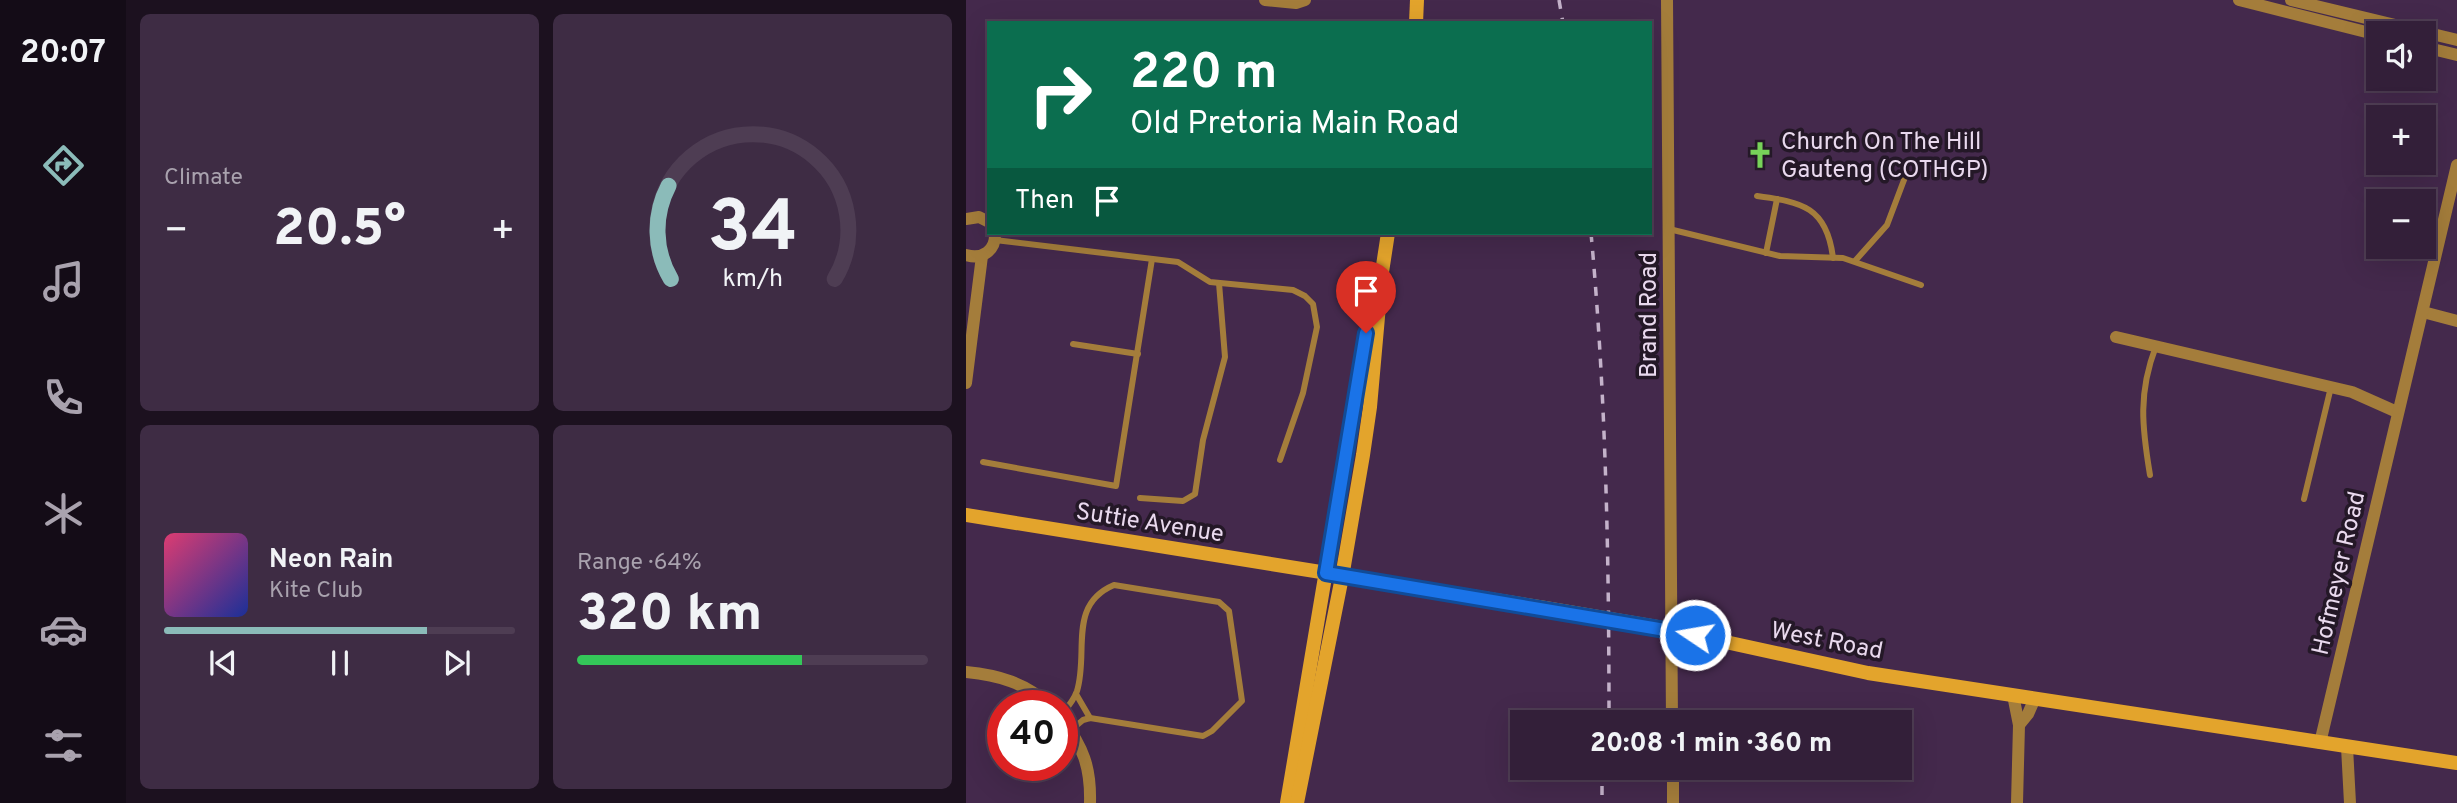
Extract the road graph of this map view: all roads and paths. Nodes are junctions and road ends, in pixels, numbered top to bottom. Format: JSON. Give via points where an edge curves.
{"nodes":[{"id":1,"x":1265,"y":0,"type":"edge"},
{"id":2,"x":1305,"y":0,"type":"edge"},
{"id":3,"x":1417,"y":0,"type":"edge"},
{"id":4,"x":1667,"y":0,"type":"edge"},
{"id":5,"x":2239,"y":0,"type":"edge"},
{"id":6,"x":2291,"y":0,"type":"edge"},
{"id":7,"x":2317,"y":13,"type":"junction"},
{"id":8,"x":1416,"y":21,"type":"edge"},
{"id":9,"x":2366,"y":31,"type":"edge"},
{"id":10,"x":2457,"y":40,"type":"edge"},
{"id":11,"x":2436,"y":50,"type":"edge"},
{"id":12,"x":2457,"y":55,"type":"edge"},
{"id":13,"x":2457,"y":165,"type":"edge"},
{"id":14,"x":1908,"y":172,"type":"dead end"},
{"id":15,"x":1757,"y":196,"type":"dead end"},
{"id":16,"x":1777,"y":199,"type":"junction"},
{"id":17,"x":966,"y":219,"type":"edge"},
{"id":18,"x":987,"y":221,"type":"edge"},
{"id":19,"x":1669,"y":229,"type":"junction"},
{"id":20,"x":1388,"y":235,"type":"edge"},
{"id":21,"x":995,"y":236,"type":"edge"},
{"id":22,"x":1766,"y":253,"type":"junction"},
{"id":23,"x":966,"y":255,"type":"edge"},
{"id":24,"x":982,"y":256,"type":"junction"},
{"id":25,"x":1833,"y":258,"type":"junction"},
{"id":26,"x":1152,"y":259,"type":"junction"},
{"id":27,"x":1855,"y":261,"type":"junction"},
{"id":28,"x":1382,"y":272,"type":"junction"},
{"id":29,"x":1219,"y":283,"type":"junction"},
{"id":30,"x":1921,"y":285,"type":"dead end"},
{"id":31,"x":2423,"y":312,"type":"junction"},
{"id":32,"x":2457,"y":321,"type":"edge"},
{"id":33,"x":2116,"y":337,"type":"dead end"},
{"id":34,"x":1073,"y":344,"type":"dead end"},
{"id":35,"x":2156,"y":346,"type":"junction"},
{"id":36,"x":1138,"y":354,"type":"junction"},
{"id":37,"x":966,"y":383,"type":"edge"},
{"id":38,"x":2331,"y":387,"type":"junction"},
{"id":39,"x":2397,"y":412,"type":"junction"},
{"id":40,"x":1280,"y":460,"type":"dead end"},
{"id":41,"x":983,"y":463,"type":"dead end"},
{"id":42,"x":2150,"y":475,"type":"dead end"},
{"id":43,"x":1140,"y":498,"type":"dead end"},
{"id":44,"x":2304,"y":499,"type":"dead end"},
{"id":45,"x":966,"y":515,"type":"edge"},
{"id":46,"x":1326,"y":573,"type":"junction"},
{"id":47,"x":1342,"y":577,"type":"junction"},
{"id":48,"x":1664,"y":628,"type":"junction"},
{"id":49,"x":966,"y":672,"type":"edge"},
{"id":50,"x":1030,"y":690,"type":"edge"},
{"id":51,"x":1077,"y":690,"type":"edge"},
{"id":52,"x":2013,"y":695,"type":"junction"},
{"id":53,"x":1078,"y":697,"type":"edge"},
{"id":54,"x":2035,"y":698,"type":"junction"},
{"id":55,"x":1671,"y":710,"type":"edge"},
{"id":56,"x":1090,"y":718,"type":"junction"},
{"id":57,"x":1078,"y":724,"type":"edge"},
{"id":58,"x":2019,"y":725,"type":"junction"},
{"id":59,"x":1078,"y":742,"type":"edge"},
{"id":60,"x":2320,"y":743,"type":"junction"},
{"id":61,"x":2347,"y":747,"type":"junction"},
{"id":62,"x":2457,"y":763,"type":"edge"},
{"id":63,"x":1673,"y":780,"type":"edge"},
{"id":64,"x":1090,"y":803,"type":"edge"},
{"id":65,"x":1287,"y":803,"type":"edge"},
{"id":66,"x":1297,"y":803,"type":"edge"},
{"id":67,"x":1673,"y":803,"type":"edge"},
{"id":68,"x":2017,"y":803,"type":"edge"},
{"id":69,"x":2350,"y":803,"type":"edge"}],
"edges":[{"from":1,"to":2,"type":"street"},
{"from":3,"to":8,"type":"street"},
{"from":4,"to":19,"type":"street","name":"Brand Road"},
{"from":5,"to":7,"type":"street"},
{"from":6,"to":7,"type":"street"},
{"from":7,"to":9,"type":"street"},
{"from":7,"to":10,"type":"street"},
{"from":11,"to":12,"type":"street"},
{"from":13,"to":31,"type":"street","name":"Hofmeyer Road"},
{"from":14,"to":27,"type":"lane","via":[[1887,225]]},
{"from":15,"to":16,"type":"lane"},
{"from":16,"to":22,"type":"lane"},
{"from":16,"to":25,"type":"lane","via":[[1801,204],[1818,217],[1827,230]]},
{"from":17,"to":18,"type":"street"},
{"from":19,"to":22,"type":"lane"},
{"from":19,"to":48,"type":"street","name":"Brand Road"},
{"from":20,"to":28,"type":"street"},
{"from":21,"to":24,"type":"street","via":[[991,250]]},
{"from":21,"to":26,"type":"lane"},
{"from":22,"to":25,"type":"lane"},
{"from":23,"to":24,"type":"street"},
{"from":24,"to":37,"type":"street"},
{"from":25,"to":27,"type":"lane"},
{"from":26,"to":29,"type":"lane","via":[[1178,262],[1199,277]]},
{"from":26,"to":36,"type":"lane"},
{"from":27,"to":30,"type":"lane"},
{"from":28,"to":46,"type":"street","via":[[1366,333]]},
{"from":28,"to":47,"type":"street","via":[[1370,407]]},
{"from":29,"to":40,"type":"lane","via":[[1293,290],[1313,304],[1317,327],[1303,393]]},
{"from":29,"to":43,"type":"lane","via":[[1225,357],[1203,440],[1195,494],[1183,501]]},
{"from":31,"to":32,"type":"street"},
{"from":31,"to":39,"type":"street","name":"Hofmeyer Road"},
{"from":33,"to":35,"type":"street"},
{"from":34,"to":36,"type":"lane"},
{"from":35,"to":38,"type":"street"},
{"from":35,"to":42,"type":"lane","via":[[2141,421]]},
{"from":36,"to":41,"type":"lane","via":[[1116,486]]},
{"from":38,"to":39,"type":"street"},
{"from":38,"to":44,"type":"lane"},
{"from":39,"to":60,"type":"street","name":"Hofmeyer Road"},
{"from":45,"to":46,"type":"street","name":"Suttie Avenue"},
{"from":46,"to":47,"type":"street","name":"Suttie Avenue"},
{"from":46,"to":65,"type":"street"},
{"from":47,"to":48,"type":"street","name":"West Road","bridge":true},
{"from":47,"to":66,"type":"street"},
{"from":48,"to":52,"type":"street","name":"West Road","via":[[1868,673]]},
{"from":48,"to":55,"type":"street","name":"Brand Road"},
{"from":49,"to":50,"type":"street","via":[[1010,680]]},
{"from":51,"to":56,"type":"lane","via":[[1083,619],[1103,590],[1114,585],[1219,602],[1229,611],[1242,701],[1212,731],[1203,736]]},
{"from":52,"to":54,"type":"street","name":"West Road"},
{"from":52,"to":58,"type":"street"},
{"from":53,"to":56,"type":"lane"},
{"from":54,"to":58,"type":"street"},
{"from":54,"to":60,"type":"street","name":"West Road"},
{"from":56,"to":57,"type":"lane"},
{"from":58,"to":68,"type":"street"},
{"from":59,"to":64,"type":"street","via":[[1090,774]]},
{"from":60,"to":61,"type":"street","name":"West Road"},
{"from":61,"to":62,"type":"street","name":"West Road"},
{"from":61,"to":69,"type":"street"},
{"from":63,"to":67,"type":"street"}]}
